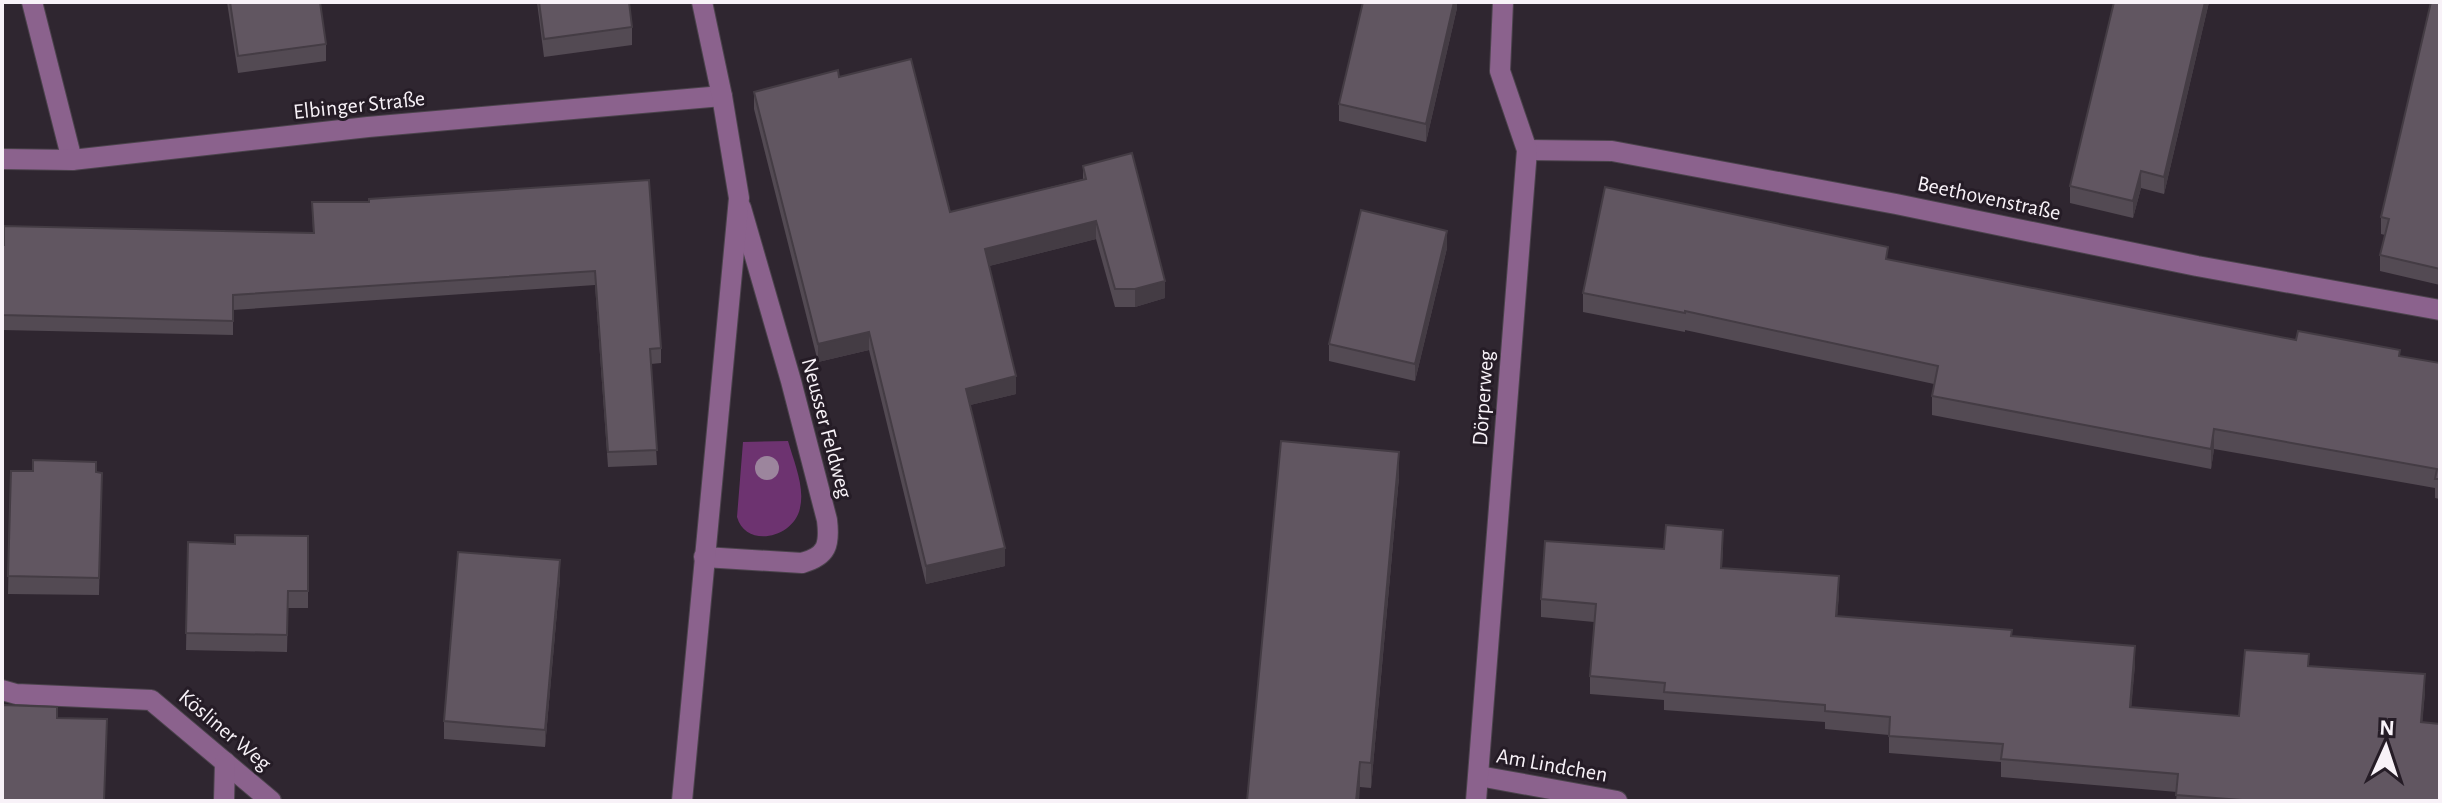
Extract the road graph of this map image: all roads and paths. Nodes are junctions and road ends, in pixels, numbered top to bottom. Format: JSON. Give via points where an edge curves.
{"nodes":[{"id":1,"x":32,"y":2,"type":"edge"},
{"id":2,"x":702,"y":2,"type":"edge"},
{"id":3,"x":1503,"y":2,"type":"edge"},
{"id":4,"x":722,"y":96,"type":"junction"},
{"id":5,"x":1527,"y":150,"type":"junction"},
{"id":6,"x":2,"y":159,"type":"edge"},
{"id":7,"x":72,"y":160,"type":"junction"},
{"id":8,"x":739,"y":198,"type":"junction"},
{"id":9,"x":2440,"y":310,"type":"edge"},
{"id":10,"x":704,"y":557,"type":"junction"},
{"id":11,"x":2,"y":690,"type":"edge"},
{"id":12,"x":225,"y":762,"type":"junction"},
{"id":13,"x":1479,"y":776,"type":"junction"},
{"id":14,"x":224,"y":801,"type":"edge"},
{"id":15,"x":271,"y":801,"type":"edge"},
{"id":16,"x":682,"y":801,"type":"edge"},
{"id":17,"x":1476,"y":801,"type":"edge"},
{"id":18,"x":1617,"y":801,"type":"edge"}],
"edges":[{"from":1,"to":7,"type":"street"},
{"from":2,"to":4,"type":"street","name":"Neusser Feldweg"},
{"from":3,"to":5,"type":"street","name":"Dörperweg","via":[[1500,71]]},
{"from":4,"to":7,"type":"street","name":"Elbinger Straße"},
{"from":4,"to":8,"type":"street","name":"Neusser Feldweg"},
{"from":5,"to":9,"type":"street","name":"Beethovenstraße","via":[[1612,151]]},
{"from":5,"to":13,"type":"street","name":"Dörperweg"},
{"from":6,"to":7,"type":"street","name":"Elbinger Straße"},
{"from":8,"to":10,"type":"street","name":"Neusser Feldweg"},
{"from":8,"to":10,"type":"street","name":"Neusser Feldweg","via":[[829,535],[817,559],[802,563]]},
{"from":10,"to":16,"type":"street","name":"Neusser Feldweg"},
{"from":11,"to":12,"type":"street","name":"Kösliner Weg","via":[[151,700]]},
{"from":12,"to":14,"type":"street"},
{"from":12,"to":15,"type":"street","name":"Kösliner Weg"},
{"from":13,"to":17,"type":"street","name":"Dörperweg"},
{"from":13,"to":18,"type":"street","name":"Am Lindchen"}]}
